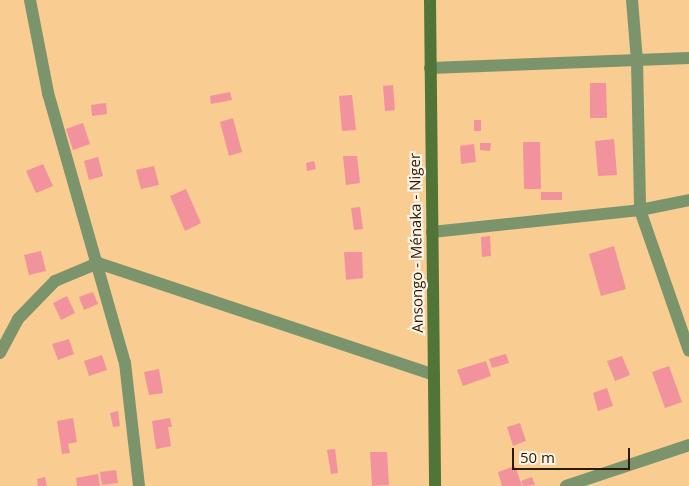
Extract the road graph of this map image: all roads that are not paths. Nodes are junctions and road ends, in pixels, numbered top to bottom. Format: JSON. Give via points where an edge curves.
{"nodes":[{"id":1,"x":30,"y":0,"type":"edge"},
{"id":2,"x":430,"y":0,"type":"edge"},
{"id":3,"x":632,"y":0,"type":"edge"},
{"id":4,"x":689,"y":58,"type":"edge"},
{"id":5,"x":637,"y":60,"type":"junction"},
{"id":6,"x":430,"y":68,"type":"junction"},
{"id":7,"x":689,"y":200,"type":"edge"},
{"id":8,"x":640,"y":210,"type":"junction"},
{"id":9,"x":432,"y":232,"type":"junction"},
{"id":10,"x":98,"y":264,"type":"junction"},
{"id":11,"x":689,"y":351,"type":"edge"},
{"id":12,"x":0,"y":353,"type":"edge"},
{"id":13,"x":434,"y":375,"type":"junction"},
{"id":14,"x":689,"y":445,"type":"edge"},
{"id":15,"x":139,"y":486,"type":"edge"},
{"id":16,"x":436,"y":486,"type":"edge"},
{"id":17,"x":566,"y":486,"type":"edge"}],
"edges":[{"from":1,"to":10,"type":"street","via":[[48,93]]},
{"from":2,"to":6,"type":"main road","name":"Ansongo - Ménaka - Niger"},
{"from":3,"to":5,"type":"street"},
{"from":4,"to":5,"type":"street"},
{"from":5,"to":6,"type":"street"},
{"from":5,"to":8,"type":"street"},
{"from":6,"to":9,"type":"main road","name":"Ansongo - Ménaka - Niger"},
{"from":7,"to":8,"type":"street"},
{"from":8,"to":9,"type":"street"},
{"from":8,"to":11,"type":"street"},
{"from":9,"to":13,"type":"main road","name":"Ansongo - Ménaka - Niger"},
{"from":10,"to":12,"type":"street","via":[[55,281],[18,319]]},
{"from":10,"to":13,"type":"street"},
{"from":10,"to":15,"type":"street","via":[[125,363]]},
{"from":13,"to":16,"type":"main road","name":"Ansongo - Ménaka - Niger"},
{"from":14,"to":17,"type":"street"}]}
